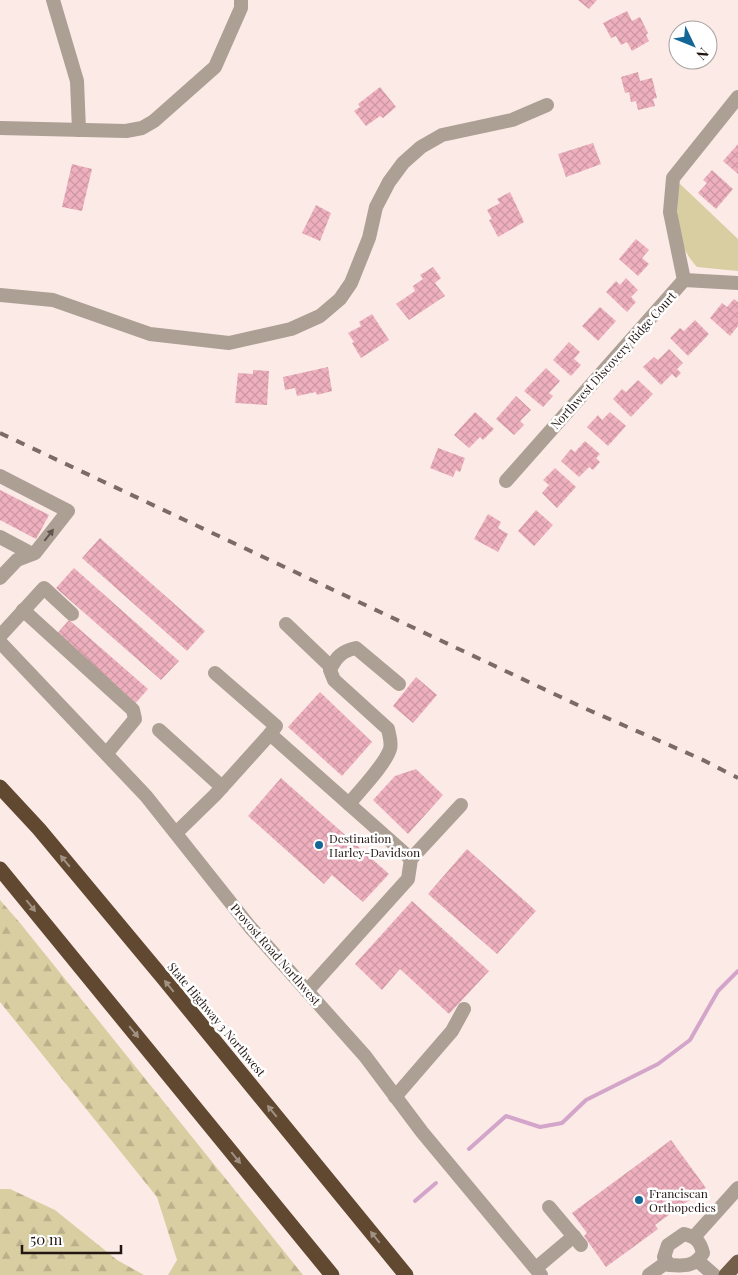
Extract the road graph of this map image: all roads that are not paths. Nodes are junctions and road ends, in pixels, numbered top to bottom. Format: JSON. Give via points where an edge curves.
{"nodes":[{"id":1,"x":53,"y":0,"type":"edge"},
{"id":2,"x":241,"y":0,"type":"edge"},
{"id":3,"x":738,"y":97,"type":"edge"},
{"id":4,"x":547,"y":105,"type":"dead end"},
{"id":5,"x":0,"y":128,"type":"edge"},
{"id":6,"x":79,"y":130,"type":"junction"},
{"id":7,"x":684,"y":280,"type":"junction"},
{"id":8,"x":738,"y":282,"type":"edge"},
{"id":9,"x":0,"y":294,"type":"edge"},
{"id":10,"x":0,"y":476,"type":"edge"},
{"id":11,"x":506,"y":481,"type":"dead end"},
{"id":12,"x":0,"y":537,"type":"edge"},
{"id":13,"x":32,"y":554,"type":"junction"},
{"id":14,"x":0,"y":578,"type":"edge"},
{"id":15,"x":23,"y":610,"type":"junction"},
{"id":16,"x":72,"y":614,"type":"dead end"},
{"id":17,"x":286,"y":624,"type":"dead end"},
{"id":18,"x":0,"y":636,"type":"edge"},
{"id":19,"x":0,"y":642,"type":"edge"},
{"id":20,"x":331,"y":667,"type":"junction"},
{"id":21,"x":215,"y":673,"type":"dead end"},
{"id":22,"x":399,"y":684,"type":"dead end"},
{"id":23,"x":159,"y":730,"type":"dead end"},
{"id":24,"x":270,"y":734,"type":"junction"},
{"id":25,"x":107,"y":754,"type":"junction"},
{"id":26,"x":0,"y":787,"type":"edge"},
{"id":27,"x":222,"y":787,"type":"junction"},
{"id":28,"x":349,"y":804,"type":"junction"},
{"id":29,"x":460,"y":805,"type":"dead end"},
{"id":30,"x":176,"y":833,"type":"junction"},
{"id":31,"x":411,"y":859,"type":"junction"},
{"id":32,"x":0,"y":868,"type":"edge"},
{"id":33,"x":307,"y":991,"type":"junction"},
{"id":34,"x":464,"y":1009,"type":"dead end"},
{"id":35,"x":395,"y":1097,"type":"junction"},
{"id":36,"x":738,"y":1188,"type":"edge"},
{"id":37,"x":550,"y":1207,"type":"dead end"},
{"id":38,"x":694,"y":1237,"type":"junction"},
{"id":39,"x":698,"y":1261,"type":"junction"},
{"id":40,"x":667,"y":1262,"type":"junction"},
{"id":41,"x":738,"y":1262,"type":"edge"},
{"id":42,"x":539,"y":1272,"type":"edge"},
{"id":43,"x":332,"y":1275,"type":"edge"},
{"id":44,"x":406,"y":1275,"type":"edge"},
{"id":45,"x":649,"y":1275,"type":"edge"},
{"id":46,"x":714,"y":1275,"type":"edge"},
{"id":47,"x":726,"y":1275,"type":"edge"}],
"edges":[{"from":1,"to":6,"type":"street","via":[[77,81]]},
{"from":2,"to":6,"type":"street","via":[[241,8],[215,67],[154,121],[142,128],[126,131]]},
{"from":3,"to":7,"type":"street","via":[[673,178],[670,212]]},
{"from":4,"to":9,"type":"street","via":[[512,120],[442,135],[421,147],[389,182],[376,207],[369,238],[351,283],[340,299],[320,316],[291,329],[229,343],[150,334],[53,300]]},
{"from":5,"to":6,"type":"street"},
{"from":7,"to":8,"type":"street","name":"Northwest Discovery Ridge Court"},
{"from":7,"to":11,"type":"street","name":"Northwest Discovery Ridge Court"},
{"from":13,"to":10,"type":"street","one_way":true,"via":[[68,511]]},
{"from":12,"to":13,"type":"street"},
{"from":13,"to":14,"type":"street","via":[[17,560]]},
{"from":15,"to":16,"type":"street","via":[[44,588]]},
{"from":15,"to":18,"type":"street"},
{"from":15,"to":25,"type":"street","via":[[133,710],[135,719],[131,726]]},
{"from":17,"to":20,"type":"street"},
{"from":19,"to":25,"type":"street","name":"Provost Road Northwest"},
{"from":20,"to":22,"type":"street","via":[[346,650],[356,648]]},
{"from":20,"to":28,"type":"street","via":[[334,680],[388,729],[390,740],[390,749],[382,762]]},
{"from":21,"to":24,"type":"street","via":[[276,726]]},
{"from":23,"to":27,"type":"street"},
{"from":24,"to":27,"type":"street"},
{"from":24,"to":28,"type":"street"},
{"from":25,"to":30,"type":"street","name":"Provost Road Northwest"},
{"from":44,"to":26,"type":"highway","name":"State Highway 3 Northwest","one_way":true,"via":[[145,957]]},
{"from":27,"to":30,"type":"street"},
{"from":28,"to":31,"type":"street"},
{"from":29,"to":31,"type":"street"},
{"from":30,"to":33,"type":"street","name":"Provost Road Northwest","via":[[250,927]]},
{"from":31,"to":33,"type":"street","via":[[408,879]]},
{"from":32,"to":43,"type":"highway","one_way":true},
{"from":33,"to":35,"type":"street","name":"Provost Road Northwest","via":[[365,1056]]},
{"from":34,"to":35,"type":"street","via":[[452,1031]]},
{"from":35,"to":42,"type":"street","name":"Provost Road Northwest"},
{"from":36,"to":38,"type":"street"},
{"from":37,"to":42,"type":"street","via":[[577,1241]]},
{"from":38,"to":39,"type":"street","via":[[700,1243],[702,1253]]},
{"from":38,"to":40,"type":"street","via":[[684,1234],[668,1245],[664,1257]]},
{"from":39,"to":40,"type":"street","via":[[687,1266],[669,1265]]},
{"from":39,"to":46,"type":"street"},
{"from":40,"to":45,"type":"street"},
{"from":41,"to":47,"type":"main road"}]}
